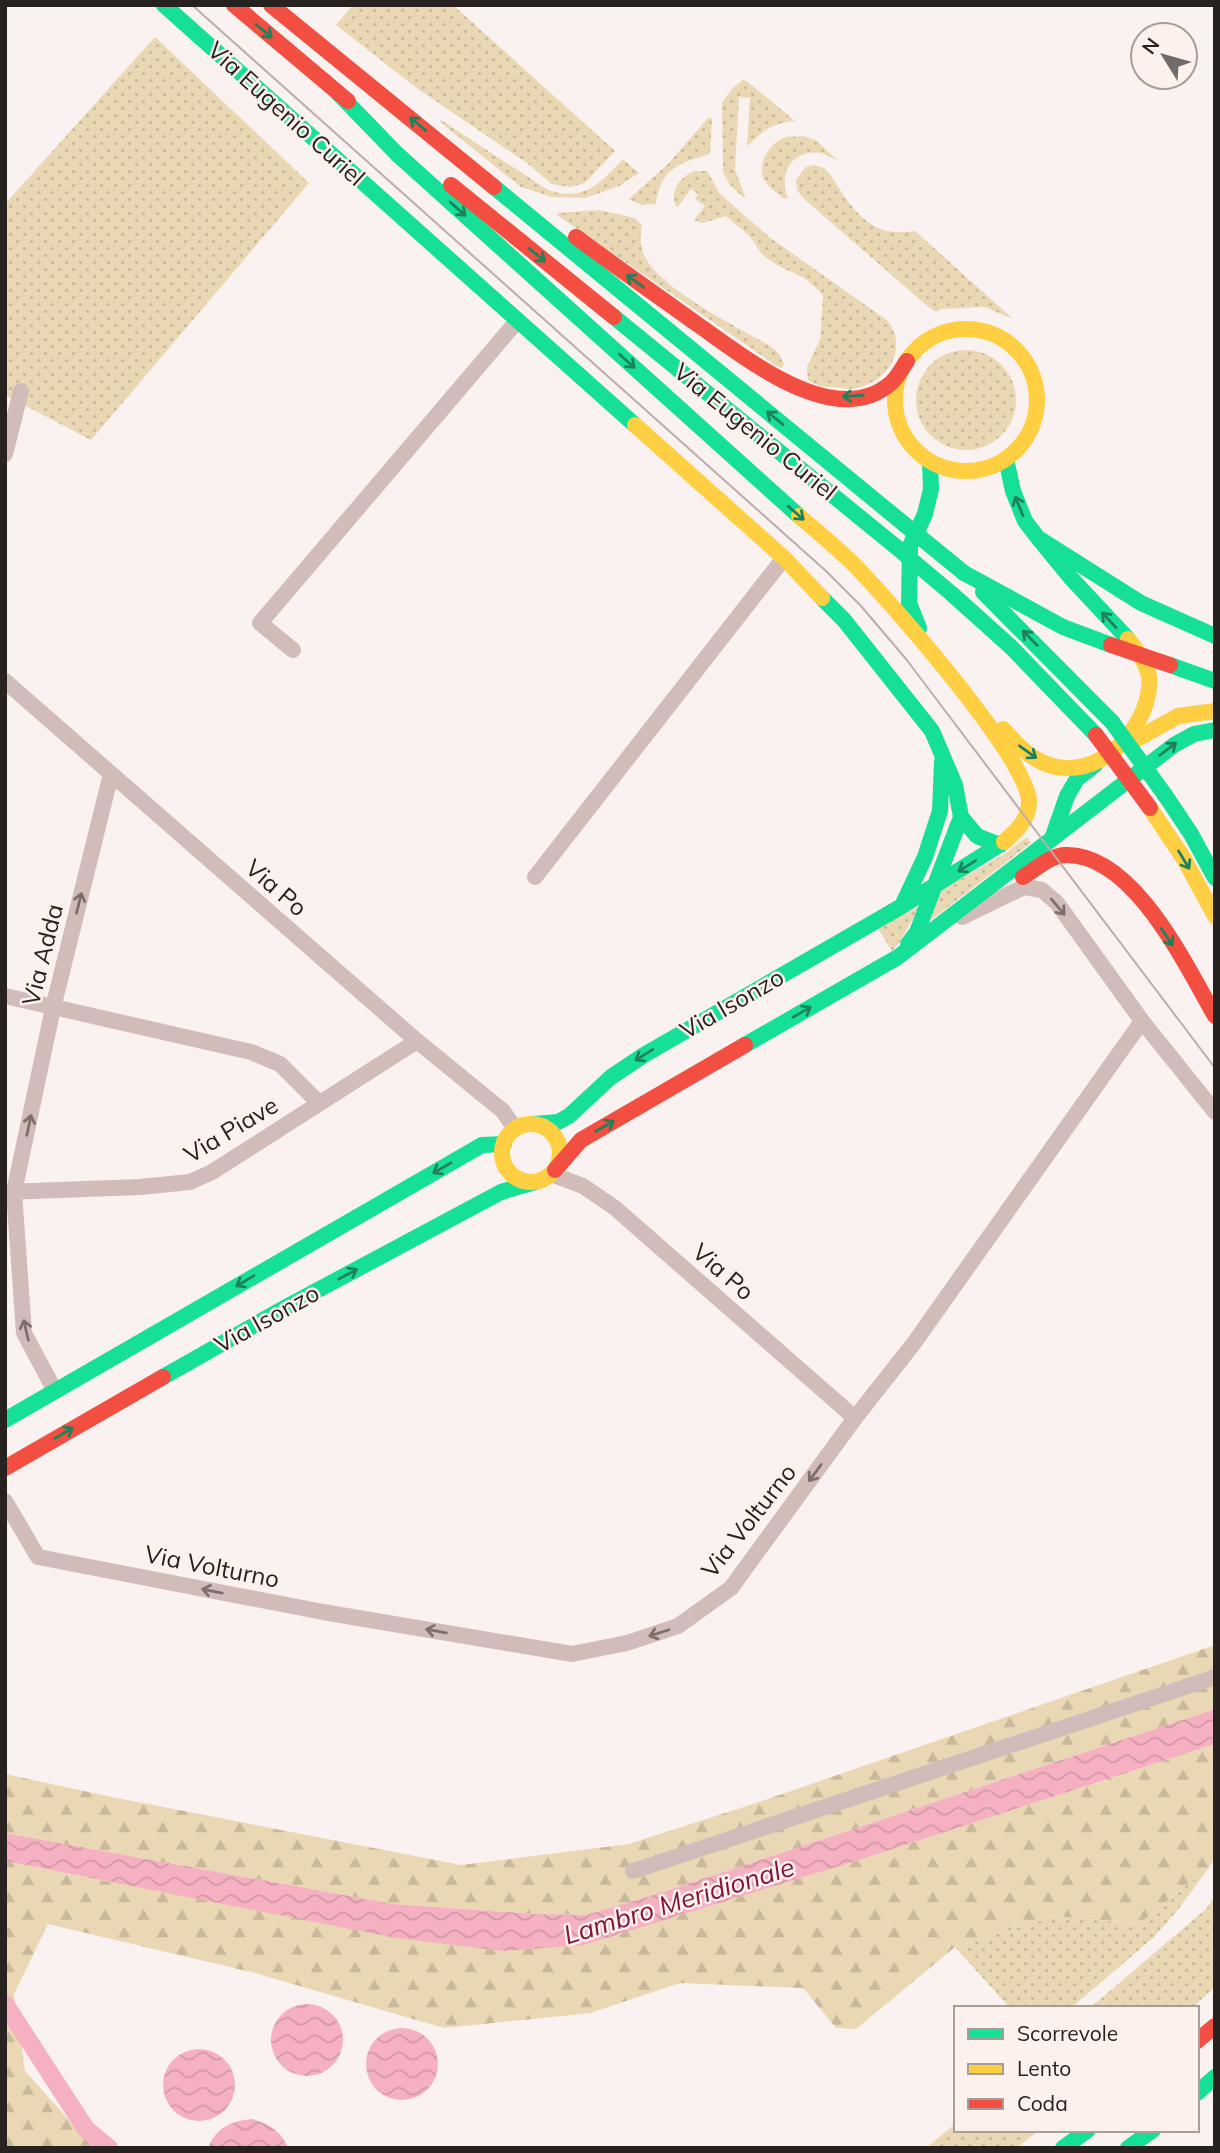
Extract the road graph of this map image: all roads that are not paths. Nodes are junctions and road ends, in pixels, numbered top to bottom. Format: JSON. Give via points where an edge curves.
{"nodes":[{"id":1,"x":164,"y":5,"type":"edge"},
{"id":2,"x":234,"y":5,"type":"edge"},
{"id":3,"x":271,"y":5,"type":"edge"},
{"id":4,"x":338,"y":93,"type":"junction"},
{"id":5,"x":513,"y":188,"type":"dead end"},
{"id":6,"x":517,"y":320,"type":"junction"},
{"id":7,"x":907,"y":361,"type":"junction"},
{"id":8,"x":21,"y":391,"type":"dead end"},
{"id":9,"x":5,"y":454,"type":"edge"},
{"id":10,"x":1006,"y":458,"type":"junction"},
{"id":11,"x":929,"y":462,"type":"junction"},
{"id":12,"x":1038,"y":538,"type":"junction"},
{"id":13,"x":784,"y":558,"type":"junction"},
{"id":14,"x":964,"y":573,"type":"junction"},
{"id":15,"x":1215,"y":636,"type":"edge"},
{"id":16,"x":926,"y":644,"type":"junction"},
{"id":17,"x":293,"y":650,"type":"dead end"},
{"id":18,"x":5,"y":681,"type":"edge"},
{"id":19,"x":1215,"y":681,"type":"edge"},
{"id":20,"x":961,"y":688,"type":"junction"},
{"id":21,"x":1215,"y":711,"type":"edge"},
{"id":22,"x":1215,"y":730,"type":"edge"},
{"id":23,"x":1123,"y":747,"type":"junction"},
{"id":24,"x":942,"y":753,"type":"junction"},
{"id":25,"x":1098,"y":763,"type":"junction"},
{"id":26,"x":111,"y":774,"type":"junction"},
{"id":27,"x":961,"y":817,"type":"junction"},
{"id":28,"x":1052,"y":839,"type":"junction"},
{"id":29,"x":1000,"y":845,"type":"junction"},
{"id":30,"x":536,"y":877,"type":"dead end"},
{"id":31,"x":1215,"y":878,"type":"edge"},
{"id":32,"x":936,"y":886,"type":"junction"},
{"id":33,"x":902,"y":906,"type":"junction"},
{"id":34,"x":1215,"y":916,"type":"edge"},
{"id":35,"x":933,"y":930,"type":"junction"},
{"id":36,"x":898,"y":957,"type":"junction"},
{"id":37,"x":5,"y":996,"type":"edge"},
{"id":38,"x":53,"y":1008,"type":"junction"},
{"id":39,"x":1215,"y":1016,"type":"edge"},
{"id":40,"x":1142,"y":1021,"type":"junction"},
{"id":41,"x":417,"y":1041,"type":"junction"},
{"id":42,"x":319,"y":1103,"type":"junction"},
{"id":43,"x":1215,"y":1112,"type":"edge"},
{"id":44,"x":534,"y":1124,"type":"junction"},
{"id":45,"x":515,"y":1129,"type":"junction"},
{"id":46,"x":504,"y":1144,"type":"junction"},
{"id":47,"x":553,"y":1172,"type":"junction"},
{"id":48,"x":535,"y":1182,"type":"junction"},
{"id":49,"x":9,"y":1192,"type":"edge"},
{"id":50,"x":55,"y":1391,"type":"junction"},
{"id":51,"x":855,"y":1418,"type":"junction"},
{"id":52,"x":5,"y":1420,"type":"edge"},
{"id":53,"x":5,"y":1468,"type":"edge"},
{"id":54,"x":5,"y":1501,"type":"edge"},
{"id":55,"x":1215,"y":1677,"type":"edge"},
{"id":56,"x":634,"y":1871,"type":"dead end"},
{"id":57,"x":1215,"y":2026,"type":"edge"},
{"id":58,"x":1199,"y":2039,"type":"edge"},
{"id":59,"x":1215,"y":2077,"type":"edge"},
{"id":60,"x":1199,"y":2091,"type":"edge"},
{"id":61,"x":1085,"y":2132,"type":"edge"},
{"id":62,"x":1150,"y":2132,"type":"edge"},
{"id":63,"x":1063,"y":2148,"type":"edge"},
{"id":64,"x":1128,"y":2148,"type":"edge"}],
"edges":[{"from":1,"to":6,"type":"main road","name":"Via Eugenio Curiel"},
{"from":2,"to":4,"type":"main road","name":"Via Eugenio Curiel","one_way":true},
{"from":14,"to":3,"type":"main road","name":"Via Eugenio Curiel","one_way":true,"bridge":true},
{"from":4,"to":16,"type":"main road","one_way":true,"via":[[462,213],[845,556]]},
{"from":4,"to":34,"type":"main road","name":"Via Eugenio Curiel","one_way":true,"bridge":true,"via":[[895,546],[1011,646],[1096,735],[1184,859]]},
{"from":7,"to":5,"type":"main road","one_way":true,"via":[[892,383],[866,395],[828,397],[801,389],[639,284]]},
{"from":6,"to":13,"type":"main road","name":"Via Eugenio Curiel"},
{"from":6,"to":17,"type":"street","via":[[260,623]]},
{"from":7,"to":10,"type":"main road","via":[[934,337],[971,329],[990,333],[1021,355],[1031,372],[1036,410],[1031,429]]},
{"from":7,"to":11,"type":"main road","via":[[897,382],[895,405],[900,427],[912,447]]},
{"from":8,"to":9,"type":"street"},
{"from":10,"to":11,"type":"main road","via":[[988,468],[968,471]]},
{"from":12,"to":10,"type":"main road","one_way":true,"via":[[1025,521]]},
{"from":11,"to":16,"type":"main road","via":[[931,489],[910,546],[909,586],[909,603]]},
{"from":12,"to":15,"type":"main road","via":[[1142,603]]},
{"from":23,"to":12,"type":"main road","one_way":true,"via":[[1145,707],[1150,685],[1139,650]]},
{"from":13,"to":24,"type":"main road","name":"Via Eugenio Curiel","via":[[845,620],[932,731]]},
{"from":13,"to":30,"type":"street"},
{"from":14,"to":19,"type":"main road","bridge":true,"via":[[1063,627]]},
{"from":31,"to":14,"type":"main road","name":"Via Eugenio Curiel","one_way":true,"bridge":true,"via":[[1191,834],[1112,722]]},
{"from":16,"to":20,"type":"main road"},
{"from":18,"to":26,"type":"street","name":"Via Po"},
{"from":20,"to":25,"type":"main road","one_way":true,"via":[[1022,749],[1046,765],[1066,768]]},
{"from":20,"to":29,"type":"main road","name":"Via Isonzo","via":[[1010,755],[1029,803],[1022,826]]},
{"from":21,"to":23,"type":"main road","via":[[1194,710],[1169,718]]},
{"from":28,"to":22,"type":"main road","name":"Via Isonzo","one_way":true,"via":[[1181,740]]},
{"from":23,"to":25,"type":"main road"},
{"from":24,"to":27,"type":"main road","name":"Via Eugenio Curiel","via":[[956,785]]},
{"from":24,"to":33,"type":"main road","via":[[940,811]]},
{"from":25,"to":28,"type":"main road","via":[[1077,779]]},
{"from":38,"to":26,"type":"street","name":"Via Adda","one_way":true},
{"from":26,"to":41,"type":"street","name":"Via Po"},
{"from":27,"to":29,"type":"main road","via":[[976,836]]},
{"from":27,"to":32,"type":"main road"},
{"from":28,"to":35,"type":"main road","name":"Via Isonzo"},
{"from":29,"to":32,"type":"main road","name":"Via Isonzo","one_way":true},
{"from":32,"to":33,"type":"main road","name":"Via Isonzo"},
{"from":32,"to":36,"type":"main road","name":"Via Isonzo","via":[[917,932]]},
{"from":33,"to":44,"type":"main road","name":"Via Isonzo","one_way":true,"via":[[644,1055],[603,1083],[569,1116]]},
{"from":35,"to":36,"type":"main road","name":"Via Isonzo"},
{"from":35,"to":39,"type":"main road","one_way":true,"via":[[1064,855],[1083,856],[1101,862],[1127,882],[1169,939]]},
{"from":35,"to":40,"type":"street","one_way":true,"via":[[1024,887],[1042,890],[1057,903]]},
{"from":47,"to":36,"type":"main road","name":"Via Isonzo","one_way":true,"via":[[581,1140]]},
{"from":37,"to":38,"type":"street"},
{"from":38,"to":42,"type":"street","via":[[251,1052],[280,1064]]},
{"from":49,"to":38,"type":"street","name":"Via Adda","one_way":true,"via":[[27,1135]]},
{"from":40,"to":43,"type":"street"},
{"from":40,"to":51,"type":"street","name":"Via Volturno","via":[[914,1343]]},
{"from":41,"to":42,"type":"street","name":"Via Piave"},
{"from":41,"to":45,"type":"street","name":"Via Po","via":[[503,1111]]},
{"from":42,"to":49,"type":"street","name":"Via Piave","via":[[190,1182]]},
{"from":44,"to":45,"type":"main road"},
{"from":44,"to":47,"type":"main road","via":[[556,1138],[560,1154]]},
{"from":45,"to":46,"type":"main road"},
{"from":46,"to":48,"type":"main road","via":[[509,1172]]},
{"from":46,"to":50,"type":"main road","name":"Via Isonzo","one_way":true,"via":[[482,1144]]},
{"from":47,"to":48,"type":"main road"},
{"from":47,"to":51,"type":"street","name":"Via Po","via":[[615,1208]]},
{"from":53,"to":48,"type":"main road","name":"Via Isonzo","one_way":true,"via":[[288,1306],[501,1192]]},
{"from":50,"to":49,"type":"street","name":"Via Adda","one_way":true,"via":[[24,1333]]},
{"from":50,"to":52,"type":"main road","name":"Via Isonzo"},
{"from":51,"to":54,"type":"street","name":"Via Volturno","one_way":true,"via":[[732,1588],[678,1626],[572,1654],[38,1557]]},
{"from":55,"to":56,"type":"street"},
{"from":57,"to":58,"type":"main road"},
{"from":59,"to":60,"type":"main road"},
{"from":61,"to":63,"type":"main road"},
{"from":62,"to":64,"type":"main road"}]}
